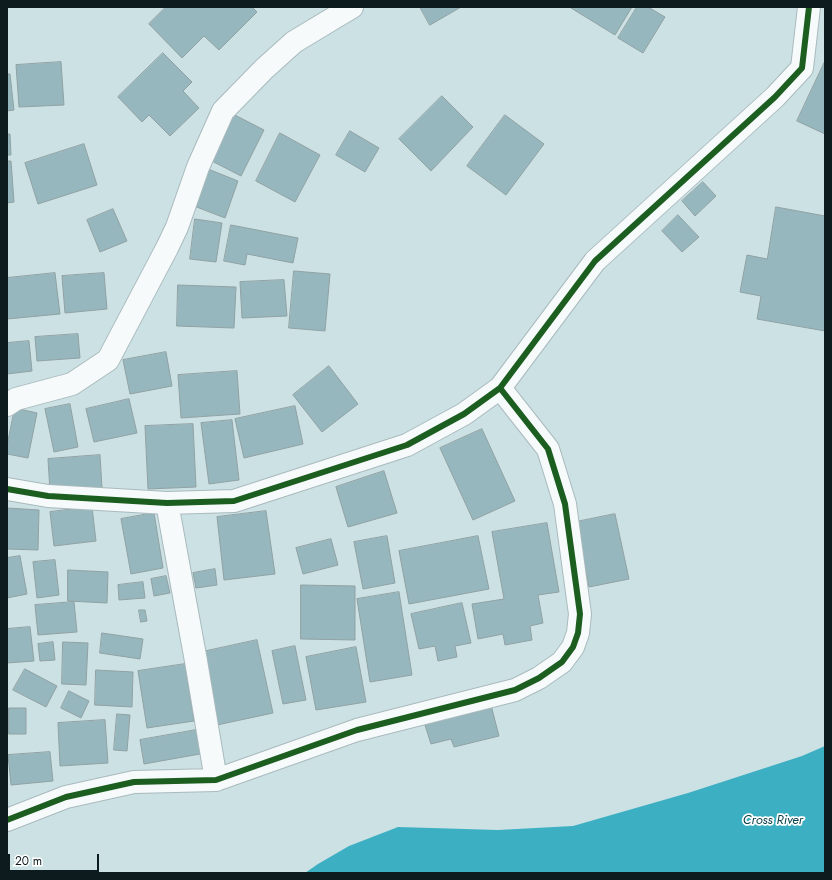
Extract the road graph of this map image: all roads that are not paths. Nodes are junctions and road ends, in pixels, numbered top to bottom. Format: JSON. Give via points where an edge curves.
{"nodes":[{"id":1,"x":352,"y":7,"type":"edge"},
{"id":2,"x":809,"y":7,"type":"edge"},
{"id":3,"x":500,"y":388,"type":"junction"},
{"id":4,"x":7,"y":405,"type":"edge"},
{"id":5,"x":7,"y":489,"type":"edge"},
{"id":6,"x":167,"y":503,"type":"junction"},
{"id":7,"x":216,"y":780,"type":"junction"},
{"id":8,"x":7,"y":820,"type":"edge"}],
"edges":[{"from":1,"to":4,"type":"street","via":[[294,42],[223,111],[198,167],[177,227],[108,360],[72,384],[16,399]]},
{"from":2,"to":3,"type":"street","via":[[802,68],[775,97],[596,261]]},
{"from":3,"to":6,"type":"street","via":[[464,414],[407,445],[234,501]]},
{"from":3,"to":7,"type":"street","via":[[548,449],[565,504],[580,614],[573,647],[562,662],[515,690],[357,730]]},
{"from":5,"to":6,"type":"street","via":[[48,496]]},
{"from":6,"to":7,"type":"street"},
{"from":7,"to":8,"type":"street","via":[[134,782],[66,797]]}]}
